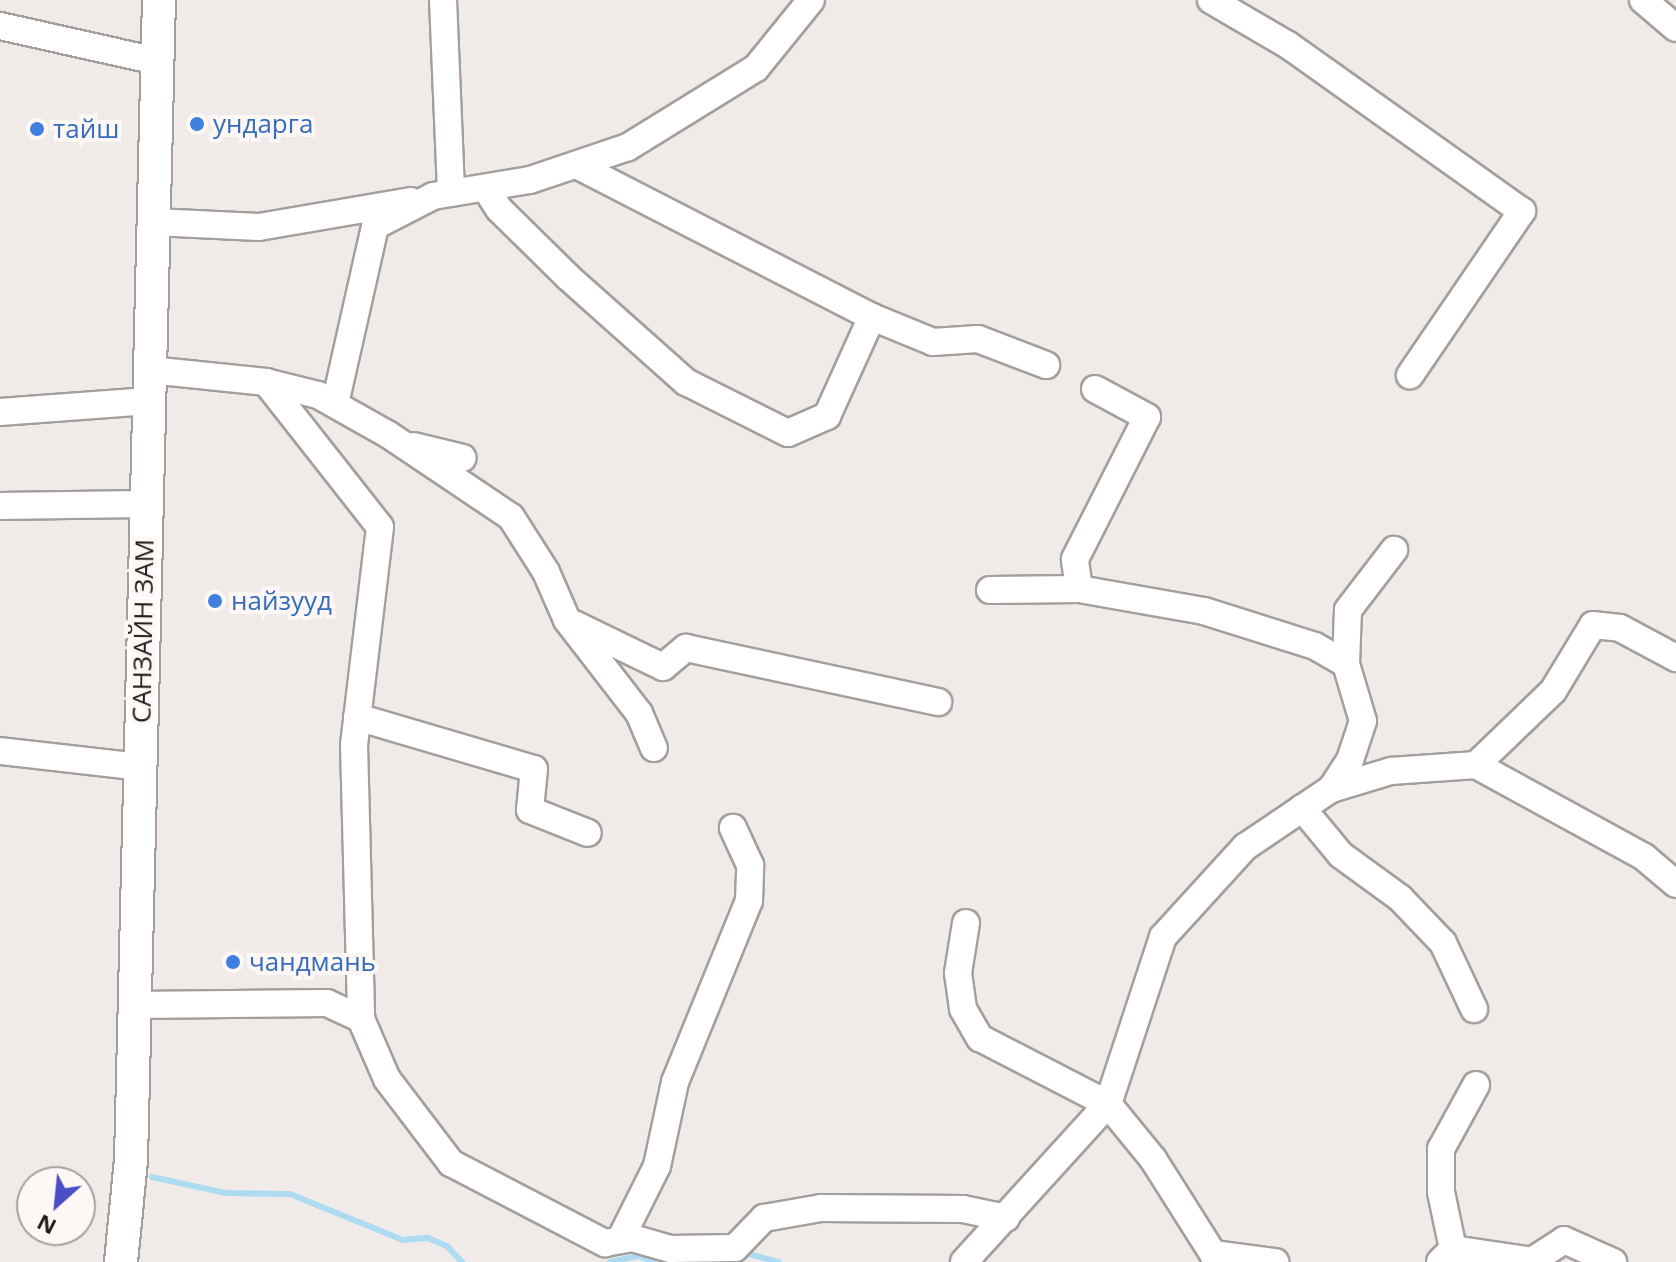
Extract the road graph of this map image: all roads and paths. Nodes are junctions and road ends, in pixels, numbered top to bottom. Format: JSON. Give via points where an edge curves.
{"nodes":[{"id":1,"x":159,"y":0,"type":"edge"},
{"id":2,"x":443,"y":0,"type":"edge"},
{"id":3,"x":811,"y":0,"type":"edge"},
{"id":4,"x":1211,"y":0,"type":"edge"},
{"id":5,"x":1643,"y":0,"type":"edge"},
{"id":6,"x":0,"y":26,"type":"edge"},
{"id":7,"x":1676,"y":28,"type":"edge"},
{"id":8,"x":157,"y":61,"type":"junction"},
{"id":9,"x":576,"y":165,"type":"junction"},
{"id":10,"x":486,"y":189,"type":"junction"},
{"id":11,"x":441,"y":196,"type":"junction"},
{"id":12,"x":154,"y":222,"type":"junction"},
{"id":13,"x":872,"y":317,"type":"junction"},
{"id":14,"x":1046,"y":365,"type":"dead end"},
{"id":15,"x":150,"y":370,"type":"junction"},
{"id":16,"x":1410,"y":375,"type":"dead end"},
{"id":17,"x":266,"y":382,"type":"junction"},
{"id":18,"x":1095,"y":389,"type":"dead end"},
{"id":19,"x":149,"y":401,"type":"junction"},
{"id":20,"x":335,"y":404,"type":"junction"},
{"id":21,"x":0,"y":412,"type":"edge"},
{"id":22,"x":389,"y":435,"type":"junction"},
{"id":23,"x":463,"y":458,"type":"dead end"},
{"id":24,"x":147,"y":504,"type":"junction"},
{"id":25,"x":0,"y":506,"type":"edge"},
{"id":26,"x":1394,"y":550,"type":"dead end"},
{"id":27,"x":1079,"y":589,"type":"junction"},
{"id":28,"x":990,"y":590,"type":"dead end"},
{"id":29,"x":567,"y":620,"type":"junction"},
{"id":30,"x":1676,"y":658,"type":"edge"},
{"id":31,"x":1346,"y":664,"type":"junction"},
{"id":32,"x":938,"y":702,"type":"dead end"},
{"id":33,"x":357,"y":717,"type":"junction"},
{"id":34,"x":654,"y":748,"type":"dead end"},
{"id":35,"x":0,"y":751,"type":"edge"},
{"id":36,"x":1476,"y":765,"type":"junction"},
{"id":37,"x":140,"y":767,"type":"junction"},
{"id":38,"x":1331,"y":789,"type":"junction"},
{"id":39,"x":1302,"y":808,"type":"junction"},
{"id":40,"x":733,"y":828,"type":"dead end"},
{"id":41,"x":588,"y":833,"type":"dead end"},
{"id":42,"x":1676,"y":884,"type":"edge"},
{"id":43,"x":966,"y":923,"type":"dead end"},
{"id":44,"x":134,"y":1005,"type":"junction"},
{"id":45,"x":1474,"y":1009,"type":"dead end"},
{"id":46,"x":361,"y":1019,"type":"junction"},
{"id":47,"x":1476,"y":1085,"type":"dead end"},
{"id":48,"x":1108,"y":1104,"type":"junction"},
{"id":49,"x":1006,"y":1218,"type":"junction"},
{"id":50,"x":620,"y":1240,"type":"junction"},
{"id":51,"x":1446,"y":1256,"type":"edge"},
{"id":52,"x":121,"y":1262,"type":"edge"},
{"id":53,"x":964,"y":1262,"type":"edge"},
{"id":54,"x":1275,"y":1262,"type":"edge"},
{"id":55,"x":1613,"y":1262,"type":"edge"}],
"edges":[{"from":1,"to":8,"type":"main road","name":"САНЗАЙН ЗАМ"},
{"from":2,"to":11,"type":"street"},
{"from":3,"to":9,"type":"street","via":[[756,68],[628,147]]},
{"from":4,"to":16,"type":"street","via":[[1288,45],[1522,211]]},
{"from":5,"to":7,"type":"street"},
{"from":6,"to":8,"type":"street"},
{"from":8,"to":12,"type":"main road","name":"САНЗАЙН ЗАМ"},
{"from":9,"to":10,"type":"street"},
{"from":9,"to":13,"type":"street"},
{"from":10,"to":11,"type":"street"},
{"from":10,"to":13,"type":"street","via":[[499,209],[568,277],[686,382],[788,433],[827,416]]},
{"from":11,"to":12,"type":"street","via":[[259,227]]},
{"from":11,"to":20,"type":"street","via":[[375,226]]},
{"from":12,"to":15,"type":"main road","name":"САНЗАЙН ЗАМ"},
{"from":13,"to":14,"type":"street","via":[[933,342],[978,339]]},
{"from":15,"to":17,"type":"street"},
{"from":15,"to":19,"type":"main road","name":"САНЗАЙН ЗАМ"},
{"from":17,"to":20,"type":"street"},
{"from":17,"to":33,"type":"street","via":[[380,527]]},
{"from":18,"to":27,"type":"street","via":[[1147,417],[1075,559]]},
{"from":19,"to":21,"type":"street"},
{"from":19,"to":24,"type":"main road","name":"САНЗАЙН ЗАМ"},
{"from":20,"to":22,"type":"street"},
{"from":22,"to":23,"type":"street"},
{"from":22,"to":29,"type":"street","via":[[511,517],[546,572]]},
{"from":24,"to":25,"type":"street"},
{"from":24,"to":37,"type":"main road","name":"САНЗАЙН ЗАМ"},
{"from":26,"to":31,"type":"street","via":[[1348,610]]},
{"from":27,"to":28,"type":"street"},
{"from":27,"to":31,"type":"street","via":[[1204,611],[1315,646]]},
{"from":29,"to":32,"type":"street","via":[[663,667],[686,648]]},
{"from":29,"to":34,"type":"street","via":[[639,713]]},
{"from":30,"to":36,"type":"street","via":[[1620,628],[1593,625],[1553,691]]},
{"from":31,"to":38,"type":"street","via":[[1363,721],[1350,760]]},
{"from":33,"to":41,"type":"street","via":[[534,769],[530,810]]},
{"from":33,"to":46,"type":"street"},
{"from":35,"to":37,"type":"street"},
{"from":36,"to":38,"type":"street","via":[[1391,771]]},
{"from":36,"to":42,"type":"street","via":[[1644,857]]},
{"from":37,"to":44,"type":"main road","name":"САНЗАЙН ЗАМ"},
{"from":38,"to":39,"type":"street"},
{"from":39,"to":45,"type":"street","via":[[1341,855],[1400,898],[1443,943]]},
{"from":39,"to":48,"type":"street","via":[[1245,847],[1163,937]]},
{"from":40,"to":50,"type":"street","via":[[750,865],[749,901],[675,1082],[657,1166]]},
{"from":43,"to":48,"type":"street","via":[[958,973],[963,1009],[980,1038]]},
{"from":44,"to":46,"type":"street","via":[[327,1003]]},
{"from":44,"to":52,"type":"main road","name":"САНЗАЙН ЗАМ","via":[[131,1160]]},
{"from":46,"to":50,"type":"street","via":[[387,1079],[451,1163],[565,1225],[605,1243]]},
{"from":47,"to":51,"type":"street","via":[[1441,1149]]},
{"from":48,"to":49,"type":"street"},
{"from":48,"to":54,"type":"street","via":[[1153,1159],[1213,1254]]},
{"from":49,"to":50,"type":"street","via":[[963,1209],[821,1208],[764,1218],[735,1248],[670,1249],[632,1238]]},
{"from":49,"to":53,"type":"street"},
{"from":51,"to":55,"type":"street","via":[[1532,1261],[1564,1240]]}]}
